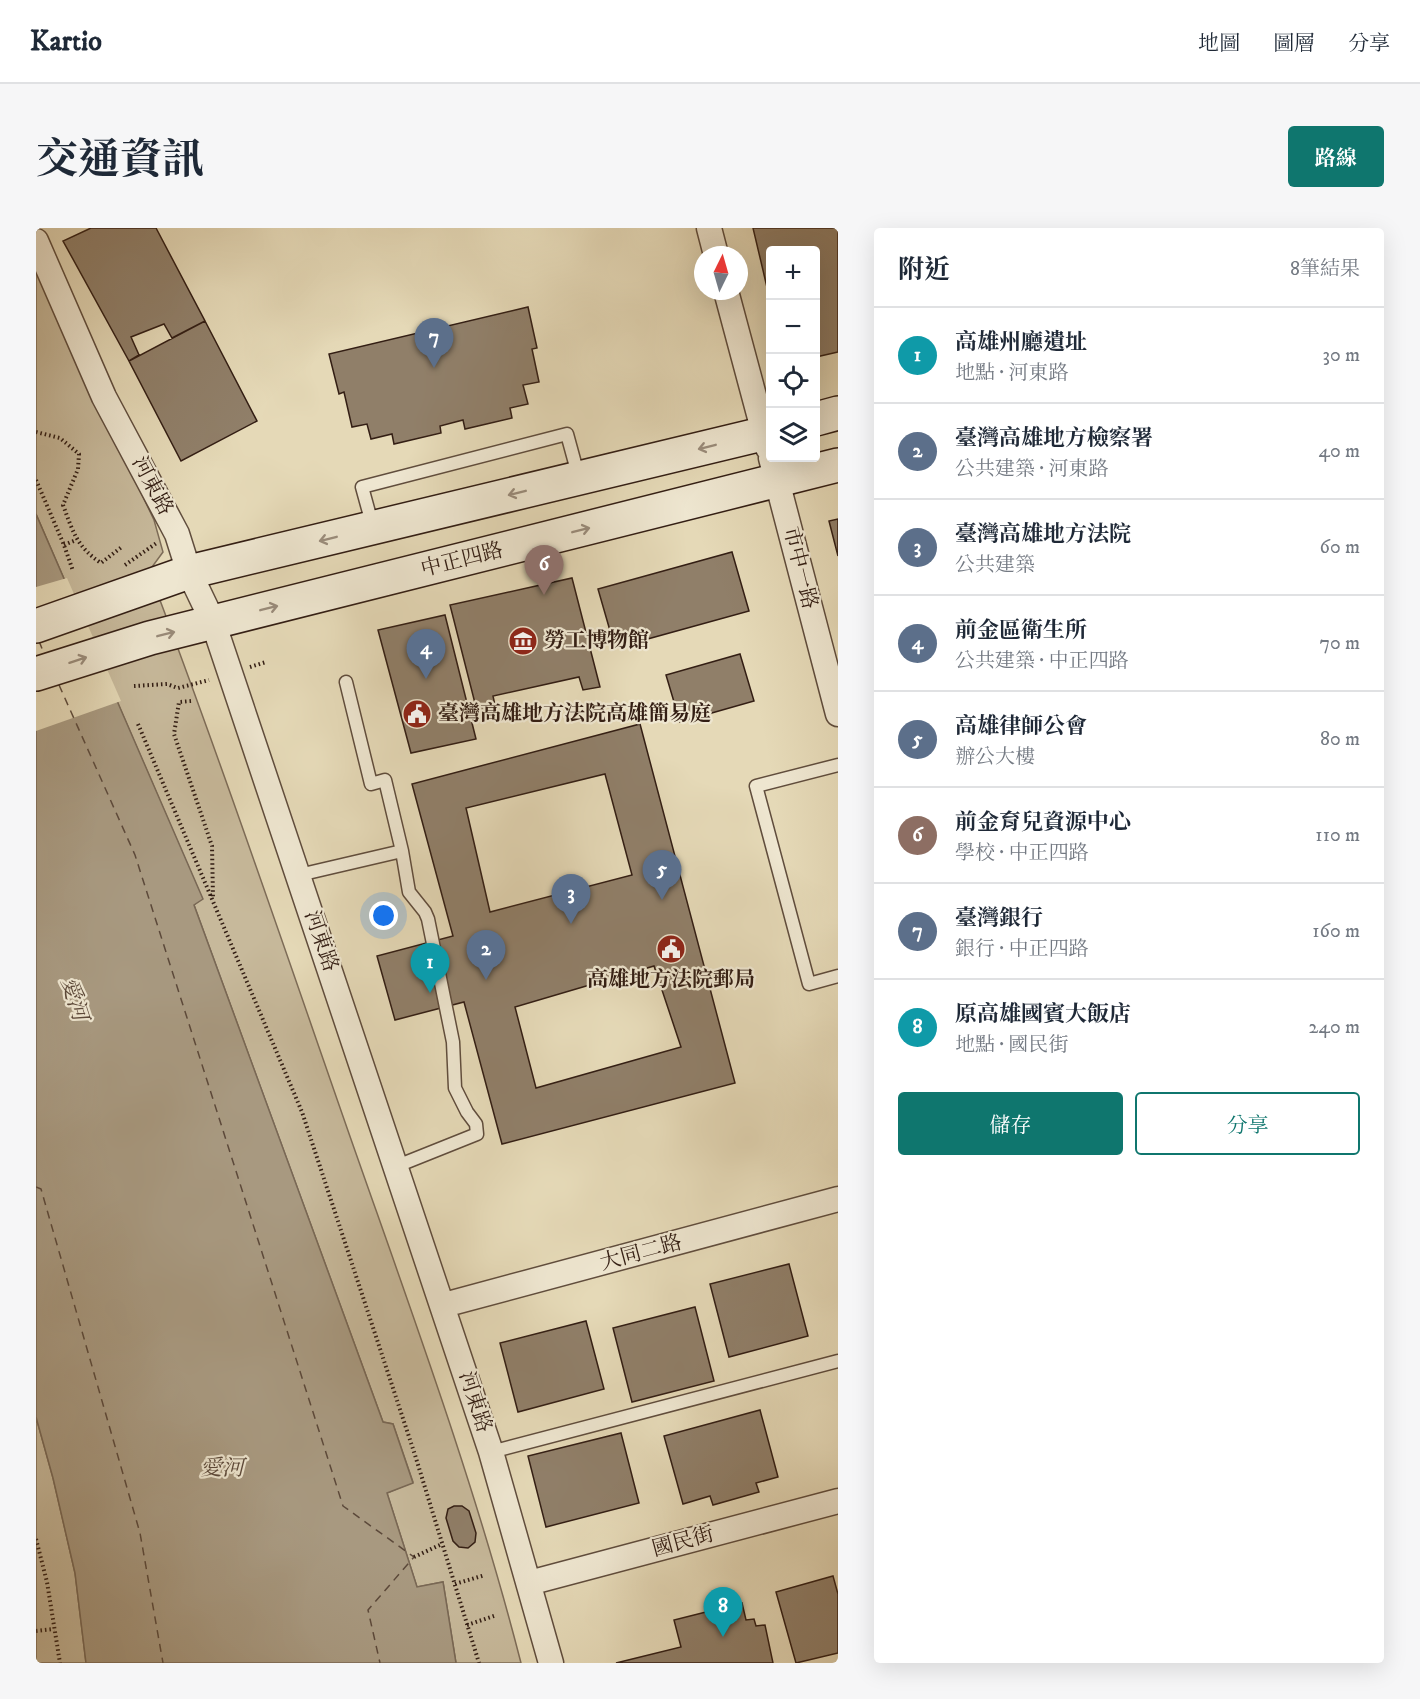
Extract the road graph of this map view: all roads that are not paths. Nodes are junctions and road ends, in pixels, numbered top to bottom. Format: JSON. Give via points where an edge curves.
{"nodes":[{"id":1,"x":709,"y":228,"type":"edge"},
{"id":2,"x":36,"y":241,"type":"edge"},
{"id":3,"x":714,"y":246,"type":"edge"},
{"id":4,"x":729,"y":300,"type":"edge"},
{"id":5,"x":838,"y":413,"type":"edge"},
{"id":6,"x":820,"y":418,"type":"edge"},
{"id":7,"x":766,"y":434,"type":"edge"},
{"id":8,"x":766,"y":453,"type":"edge"},
{"id":9,"x":766,"y":454,"type":"edge"},
{"id":10,"x":774,"y":462,"type":"edge"},
{"id":11,"x":820,"y":462,"type":"edge"},
{"id":12,"x":838,"y":465,"type":"edge"},
{"id":13,"x":579,"y":478,"type":"junction"},
{"id":14,"x":373,"y":528,"type":"junction"},
{"id":15,"x":189,"y":572,"type":"junction"},
{"id":16,"x":213,"y":622,"type":"junction"},
{"id":17,"x":36,"y":626,"type":"edge"},
{"id":18,"x":832,"y":668,"type":"edge"},
{"id":19,"x":36,"y":674,"type":"edge"},
{"id":20,"x":346,"y":682,"type":"dead end"},
{"id":21,"x":838,"y":714,"type":"edge"},
{"id":22,"x":838,"y":765,"type":"edge"},
{"id":23,"x":402,"y":851,"type":"junction"},
{"id":24,"x":298,"y":875,"type":"junction"},
{"id":25,"x":838,"y":976,"type":"edge"},
{"id":26,"x":397,"y":1166,"type":"junction"},
{"id":27,"x":838,"y":1199,"type":"edge"},
{"id":28,"x":444,"y":1305,"type":"junction"},
{"id":29,"x":838,"y":1361,"type":"edge"},
{"id":30,"x":491,"y":1452,"type":"junction"},
{"id":31,"x":838,"y":1501,"type":"edge"},
{"id":32,"x":529,"y":1583,"type":"junction"},
{"id":33,"x":550,"y":1663,"type":"edge"}],
"edges":[{"from":1,"to":3,"type":"street"},
{"from":2,"to":15,"type":"street","name":"河東路","via":[[104,397],[177,534]]},
{"from":4,"to":7,"type":"street","name":"市中一路"},
{"from":5,"to":6,"type":"street"},
{"from":8,"to":13,"type":"street","name":"中正四路","one_way":true},
{"from":16,"to":9,"type":"street","name":"中正四路","one_way":true},
{"from":10,"to":18,"type":"street","name":"市中一路"},
{"from":11,"to":12,"type":"street","name":"中正四路"},
{"from":13,"to":14,"type":"street","name":"中正四路","one_way":true},
{"from":13,"to":14,"type":"lane","via":[[567,434],[362,487]]},
{"from":14,"to":15,"type":"street","name":"中正四路","one_way":true},
{"from":15,"to":16,"type":"street","name":"河東路"},
{"from":15,"to":17,"type":"street","name":"中正四路"},
{"from":19,"to":16,"type":"street","name":"中正四路","one_way":true,"via":[[120,646]]},
{"from":16,"to":24,"type":"street","name":"河東路"},
{"from":18,"to":21,"type":"street","name":"市中一路"},
{"from":20,"to":23,"type":"lane","via":[[371,784],[385,780]]},
{"from":22,"to":25,"type":"lane","via":[[756,786],[809,984]]},
{"from":23,"to":24,"type":"lane"},
{"from":23,"to":26,"type":"lane","via":[[409,892],[428,919],[453,1042],[455,1088],[478,1131],[477,1135]]},
{"from":24,"to":26,"type":"street","name":"河東路"},
{"from":26,"to":28,"type":"street","name":"河東路"},
{"from":27,"to":28,"type":"street","name":"大同二路"},
{"from":28,"to":30,"type":"street","name":"河東路"},
{"from":29,"to":30,"type":"lane"},
{"from":30,"to":32,"type":"street","name":"河東路"},
{"from":31,"to":32,"type":"street","name":"國民街"},
{"from":32,"to":33,"type":"street","name":"河東路"}]}
